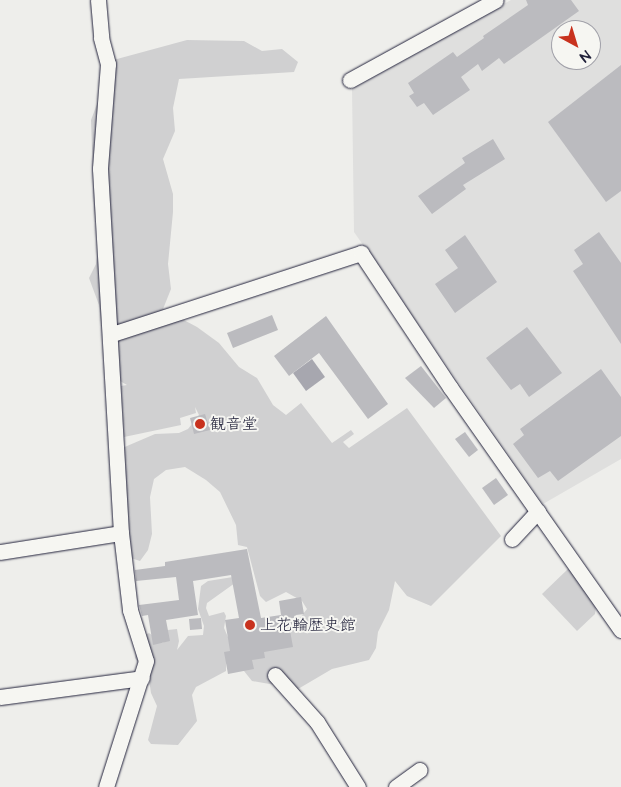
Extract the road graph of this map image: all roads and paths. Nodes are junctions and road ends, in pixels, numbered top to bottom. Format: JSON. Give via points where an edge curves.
{"nodes":[{"id":1,"x":98,"y":0,"type":"edge"},
{"id":2,"x":496,"y":0,"type":"edge"},
{"id":3,"x":350,"y":80,"type":"dead end"},
{"id":4,"x":112,"y":334,"type":"junction"},
{"id":5,"x":538,"y":511,"type":"junction"},
{"id":6,"x":121,"y":533,"type":"junction"},
{"id":7,"x":512,"y":539,"type":"dead end"},
{"id":8,"x":0,"y":552,"type":"edge"},
{"id":9,"x":621,"y":630,"type":"edge"},
{"id":10,"x":275,"y":675,"type":"dead end"},
{"id":11,"x":142,"y":678,"type":"junction"},
{"id":12,"x":0,"y":697,"type":"edge"},
{"id":13,"x":420,"y":770,"type":"dead end"},
{"id":14,"x":106,"y":787,"type":"edge"},
{"id":15,"x":358,"y":787,"type":"edge"},
{"id":16,"x":396,"y":787,"type":"edge"}],
"edges":[{"from":1,"to":4,"type":"street","via":[[101,38],[108,64],[100,169]]},
{"from":2,"to":3,"type":"street"},
{"from":4,"to":5,"type":"street","via":[[361,253]]},
{"from":4,"to":6,"type":"street"},
{"from":5,"to":7,"type":"street"},
{"from":5,"to":9,"type":"street"},
{"from":6,"to":8,"type":"street"},
{"from":6,"to":11,"type":"street","via":[[130,610],[146,661]]},
{"from":10,"to":15,"type":"street","via":[[317,722]]},
{"from":11,"to":12,"type":"street"},
{"from":11,"to":14,"type":"street"},
{"from":13,"to":16,"type":"street"}]}
